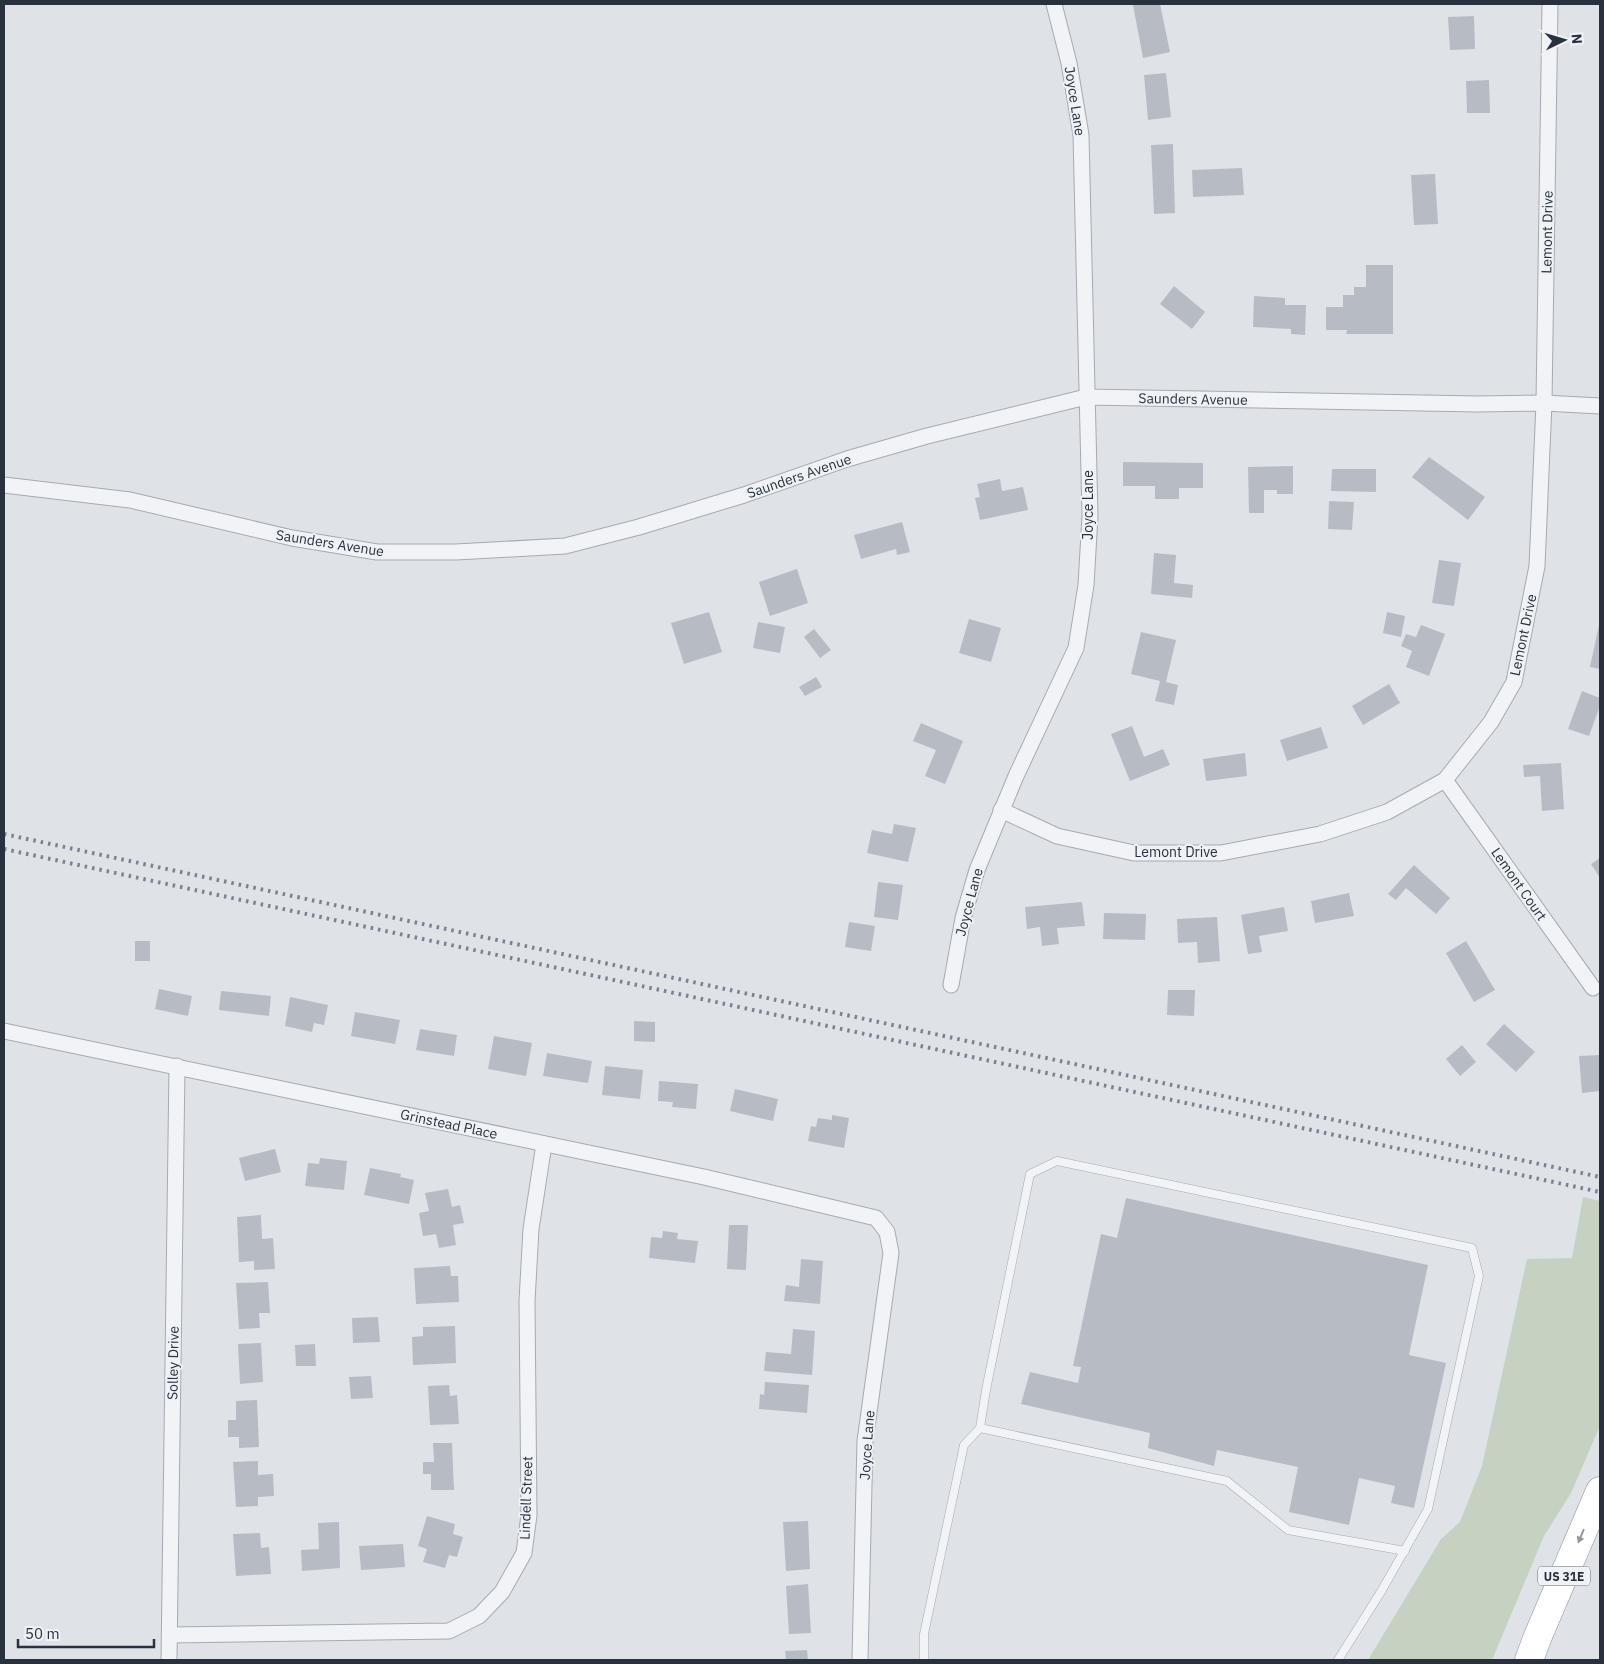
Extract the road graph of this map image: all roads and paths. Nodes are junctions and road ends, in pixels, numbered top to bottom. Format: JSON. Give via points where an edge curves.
{"nodes":[{"id":1,"x":1054,"y":4,"type":"edge"},
{"id":2,"x":1550,"y":4,"type":"edge"},
{"id":3,"x":1086,"y":397,"type":"junction"},
{"id":4,"x":1544,"y":403,"type":"junction"},
{"id":5,"x":1600,"y":406,"type":"edge"},
{"id":6,"x":4,"y":486,"type":"edge"},
{"id":7,"x":1446,"y":780,"type":"junction"},
{"id":8,"x":1001,"y":810,"type":"junction"},
{"id":9,"x":950,"y":985,"type":"dead end"},
{"id":10,"x":1593,"y":988,"type":"dead end"},
{"id":11,"x":4,"y":1031,"type":"edge"},
{"id":12,"x":176,"y":1066,"type":"junction"},
{"id":13,"x":544,"y":1144,"type":"junction"},
{"id":14,"x":887,"y":1232,"type":"joint"},
{"id":15,"x":980,"y":1428,"type":"junction"},
{"id":16,"x":1600,"y":1492,"type":"edge"},
{"id":17,"x":1405,"y":1551,"type":"junction"},
{"id":18,"x":170,"y":1634,"type":"junction"},
{"id":19,"x":169,"y":1660,"type":"edge"},
{"id":20,"x":860,"y":1660,"type":"edge"},
{"id":21,"x":924,"y":1660,"type":"edge"},
{"id":22,"x":1338,"y":1660,"type":"edge"},
{"id":23,"x":1529,"y":1660,"type":"edge"}],
"edges":[{"from":1,"to":3,"type":"street","name":"Joyce Lane","via":[[1069,63],[1081,135]]},
{"from":2,"to":4,"type":"street","name":"Lemont Drive"},
{"from":3,"to":4,"type":"street","name":"Saunders Avenue"},
{"from":3,"to":6,"type":"street","name":"Saunders Avenue","via":[[856,456],[744,495],[565,546],[456,552],[377,552],[292,538],[130,500]]},
{"from":3,"to":8,"type":"street","name":"Joyce Lane","via":[[1090,516],[1086,585],[1076,648]]},
{"from":4,"to":5,"type":"street","name":"Saunders Avenue"},
{"from":4,"to":7,"type":"street","name":"Lemont Drive","via":[[1537,566],[1514,682],[1491,722]]},
{"from":7,"to":8,"type":"street","name":"Lemont Drive","via":[[1387,812],[1320,834],[1221,853],[1134,854],[1057,836]]},
{"from":7,"to":10,"type":"street","name":"Lemont Court"},
{"from":8,"to":9,"type":"street","name":"Joyce Lane","via":[[962,918]]},
{"from":11,"to":12,"type":"street","name":"Grinstead Place"},
{"from":12,"to":13,"type":"street","name":"Grinstead Place"},
{"from":12,"to":18,"type":"street","name":"Solley Drive"},
{"from":13,"to":14,"type":"street","name":"Grinstead Place","via":[[704,1177],[876,1218]]},
{"from":13,"to":18,"type":"street","name":"Lindell Street","via":[[531,1229],[527,1301],[529,1515],[524,1553],[502,1592],[479,1616],[449,1631]]},
{"from":14,"to":20,"type":"street","name":"Joyce Lane","via":[[891,1253],[866,1441]]},
{"from":15,"to":17,"type":"lane","via":[[1227,1481],[1288,1530]]},
{"from":15,"to":17,"type":"lane","via":[[1030,1174],[1057,1161],[1472,1248],[1479,1276],[1428,1509]]},
{"from":15,"to":21,"type":"lane","via":[[964,1445],[924,1634]]},
{"from":16,"to":23,"type":"highway","number":"US 31E","one_way":true},
{"from":17,"to":22,"type":"lane"},
{"from":18,"to":19,"type":"street","name":"Solley Drive"}]}
